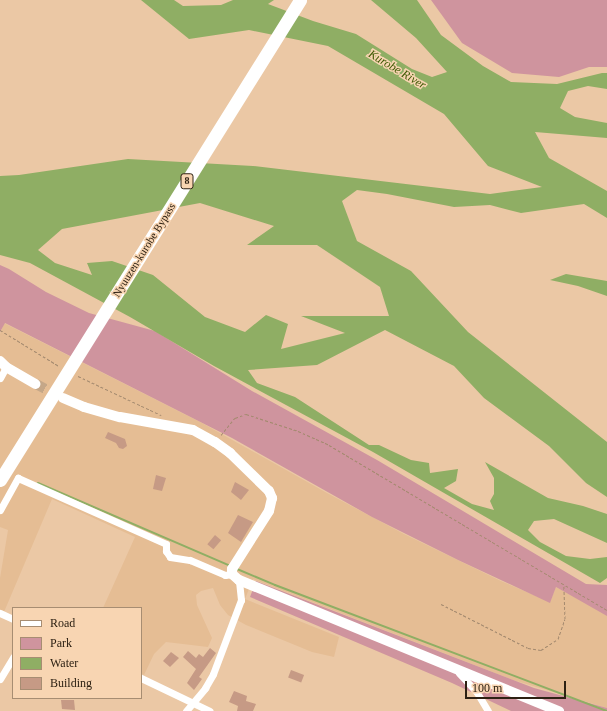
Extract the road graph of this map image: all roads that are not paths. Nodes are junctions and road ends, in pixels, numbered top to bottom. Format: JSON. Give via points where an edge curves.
{"nodes":[{"id":1,"x":300,"y":0,"type":"edge"},
{"id":2,"x":3,"y":364,"type":"edge"},
{"id":3,"x":0,"y":378,"type":"edge"},
{"id":4,"x":36,"y":384,"type":"tunnel mouth"},
{"id":5,"x":57,"y":398,"type":"junction"},
{"id":6,"x":0,"y":480,"type":"edge"},
{"id":7,"x":0,"y":510,"type":"edge"},
{"id":8,"x":236,"y":577,"type":"junction"},
{"id":9,"x":0,"y":613,"type":"edge"},
{"id":10,"x":12,"y":619,"type":"edge"},
{"id":11,"x":12,"y":659,"type":"edge"},
{"id":12,"x":453,"y":668,"type":"junction"},
{"id":13,"x":142,"y":678,"type":"edge"},
{"id":14,"x":0,"y":679,"type":"edge"},
{"id":15,"x":194,"y":703,"type":"junction"},
{"id":16,"x":186,"y":711,"type":"edge"},
{"id":17,"x":210,"y":711,"type":"edge"},
{"id":18,"x":488,"y":711,"type":"edge"},
{"id":19,"x":558,"y":711,"type":"edge"}],
"edges":[{"from":1,"to":5,"type":"highway","name":"Nyuuzen-kurobe Bypass","number":"8"},
{"from":2,"to":3,"type":"street"},
{"from":2,"to":4,"type":"street"},
{"from":5,"to":6,"type":"highway","name":"Nyuuzen-kurobe Bypass","number":"8"},
{"from":5,"to":8,"type":"street","via":[[120,417],[193,430],[230,453],[269,491],[272,498],[269,511],[232,568]]},
{"from":7,"to":8,"type":"street","via":[[18,478],[166,544],[166,551],[170,556],[190,560],[224,575]]},
{"from":8,"to":12,"type":"street"},
{"from":8,"to":15,"type":"street","via":[[241,600],[213,674]]},
{"from":9,"to":10,"type":"street"},
{"from":11,"to":14,"type":"street"},
{"from":12,"to":18,"type":"street","via":[[476,691]]},
{"from":12,"to":19,"type":"street"},
{"from":13,"to":15,"type":"street"},
{"from":15,"to":16,"type":"street"},
{"from":15,"to":17,"type":"street"}]}
